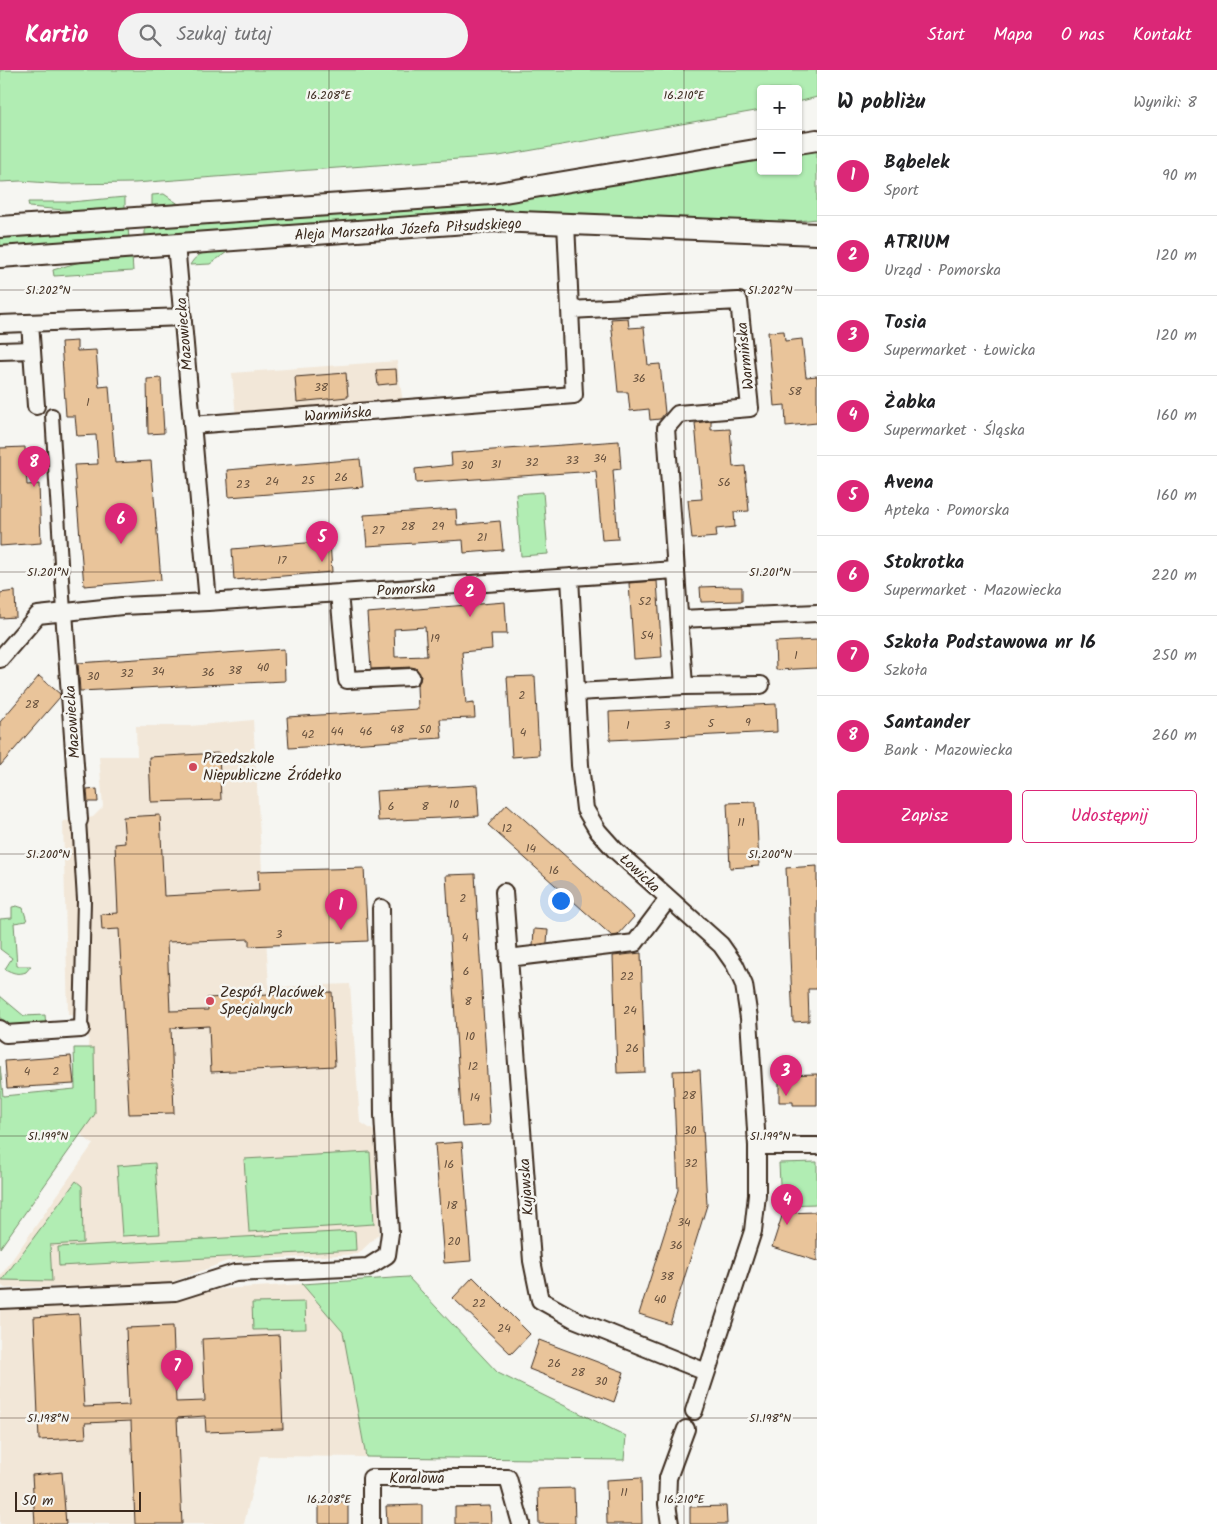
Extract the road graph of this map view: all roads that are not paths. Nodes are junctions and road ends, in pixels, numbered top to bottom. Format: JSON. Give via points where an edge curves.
{"nodes":[{"id":1,"x":817,"y":140,"type":"edge"},
{"id":2,"x":802,"y":142,"type":"edge"},
{"id":3,"x":757,"y":150,"type":"edge"},
{"id":4,"x":566,"y":224,"type":"junction"},
{"id":5,"x":0,"y":227,"type":"edge"},
{"id":6,"x":817,"y":234,"type":"edge"},
{"id":7,"x":176,"y":244,"type":"junction"},
{"id":8,"x":0,"y":257,"type":"edge"},
{"id":9,"x":570,"y":310,"type":"junction"},
{"id":10,"x":183,"y":317,"type":"junction"},
{"id":11,"x":30,"y":323,"type":"junction"},
{"id":12,"x":0,"y":324,"type":"edge"},
{"id":13,"x":31,"y":350,"type":"junction"},
{"id":14,"x":0,"y":351,"type":"edge"},
{"id":15,"x":36,"y":406,"type":"dead end"},
{"id":16,"x":52,"y":415,"type":"dead end"},
{"id":17,"x":192,"y":425,"type":"junction"},
{"id":18,"x":675,"y":570,"type":"junction"},
{"id":19,"x":570,"y":577,"type":"junction"},
{"id":20,"x":339,"y":594,"type":"junction"},
{"id":21,"x":208,"y":602,"type":"junction"},
{"id":22,"x":64,"y":612,"type":"junction"},
{"id":23,"x":817,"y":613,"type":"edge"},
{"id":24,"x":680,"y":619,"type":"junction"},
{"id":25,"x":0,"y":658,"type":"edge"},
{"id":26,"x":411,"y":677,"type":"dead end"},
{"id":27,"x":761,"y":685,"type":"dead end"},
{"id":28,"x":684,"y":686,"type":"junction"},
{"id":29,"x":577,"y":692,"type":"junction"},
{"id":30,"x":79,"y":820,"type":"joint"},
{"id":31,"x":504,"y":892,"type":"dead end"},
{"id":32,"x":668,"y":899,"type":"junction"},
{"id":33,"x":382,"y":908,"type":"dead end"},
{"id":34,"x":508,"y":958,"type":"junction"},
{"id":35,"x":0,"y":1029,"type":"edge"},
{"id":36,"x":81,"y":1029,"type":"joint"},
{"id":37,"x":758,"y":1146,"type":"junction"},
{"id":38,"x":817,"y":1146,"type":"edge"},
{"id":39,"x":0,"y":1300,"type":"edge"},
{"id":40,"x":706,"y":1372,"type":"junction"},
{"id":41,"x":694,"y":1411,"type":"dead end"},
{"id":42,"x":686,"y":1428,"type":"dead end"},
{"id":43,"x":371,"y":1524,"type":"edge"},
{"id":44,"x":521,"y":1524,"type":"edge"},
{"id":45,"x":670,"y":1524,"type":"edge"}],
"edges":[{"from":1,"to":2,"type":"street"},
{"from":3,"to":5,"type":"street","name":"Aleja Marszałka Józefa Piłsudskiego","via":[[492,194]]},
{"from":4,"to":6,"type":"street","name":"Aleja Marszałka Józefa Piłsudskiego"},
{"from":4,"to":7,"type":"street","name":"Aleja Marszałka Józefa Piłsudskiego","via":[[494,221]]},
{"from":4,"to":9,"type":"street"},
{"from":7,"to":8,"type":"street","name":"Aleja Marszałka Józefa Piłsudskiego"},
{"from":7,"to":10,"type":"street","name":"Mazowiecka"},
{"from":9,"to":17,"type":"street","name":"Warmińska","via":[[574,396]]},
{"from":9,"to":18,"type":"street","name":"Warmińska","via":[[739,301],[750,408],[678,414],[666,428]]},
{"from":10,"to":11,"type":"street"},
{"from":10,"to":17,"type":"street","name":"Mazowiecka"},
{"from":11,"to":12,"type":"street"},
{"from":11,"to":13,"type":"street"},
{"from":13,"to":14,"type":"street"},
{"from":13,"to":15,"type":"street"},
{"from":16,"to":22,"type":"street","name":"Mazowiecka"},
{"from":17,"to":21,"type":"street","name":"Mazowiecka"},
{"from":18,"to":19,"type":"street","name":"Pomorska"},
{"from":18,"to":24,"type":"street"},
{"from":19,"to":20,"type":"street","name":"Pomorska"},
{"from":19,"to":29,"type":"street","name":"Łowicka"},
{"from":20,"to":21,"type":"street","name":"Pomorska"},
{"from":20,"to":26,"type":"street","via":[[347,680]]},
{"from":21,"to":22,"type":"street","name":"Pomorska"},
{"from":22,"to":25,"type":"street","name":"Pomorska","via":[[38,615]]},
{"from":22,"to":30,"type":"street","name":"Mazowiecka"},
{"from":23,"to":24,"type":"street"},
{"from":24,"to":28,"type":"street"},
{"from":27,"to":28,"type":"street"},
{"from":28,"to":29,"type":"street"},
{"from":29,"to":32,"type":"street","name":"Łowicka","via":[[585,809],[615,850]]},
{"from":30,"to":36,"type":"street","name":"Mazowiecka","via":[[84,900]]},
{"from":31,"to":34,"type":"street","name":"Kujawska"},
{"from":32,"to":34,"type":"street","via":[[635,943]]},
{"from":32,"to":37,"type":"street","name":"Łowicka","via":[[721,945],[744,985]]},
{"from":33,"to":39,"type":"street","via":[[383,1116],[390,1233],[387,1255],[368,1267],[236,1273],[175,1292]]},
{"from":34,"to":40,"type":"street","name":"Kujawska","via":[[532,1261],[540,1300],[574,1318]]},
{"from":35,"to":36,"type":"street","via":[[6,1034]]},
{"from":37,"to":38,"type":"street"},
{"from":37,"to":40,"type":"street","name":"Łowicka","via":[[752,1230]]},
{"from":40,"to":41,"type":"street","name":"Łowicka"},
{"from":42,"to":45,"type":"street","via":[[668,1478]]},
{"from":43,"to":44,"type":"street","name":"Koralowa","via":[[371,1478],[508,1478]]}]}
